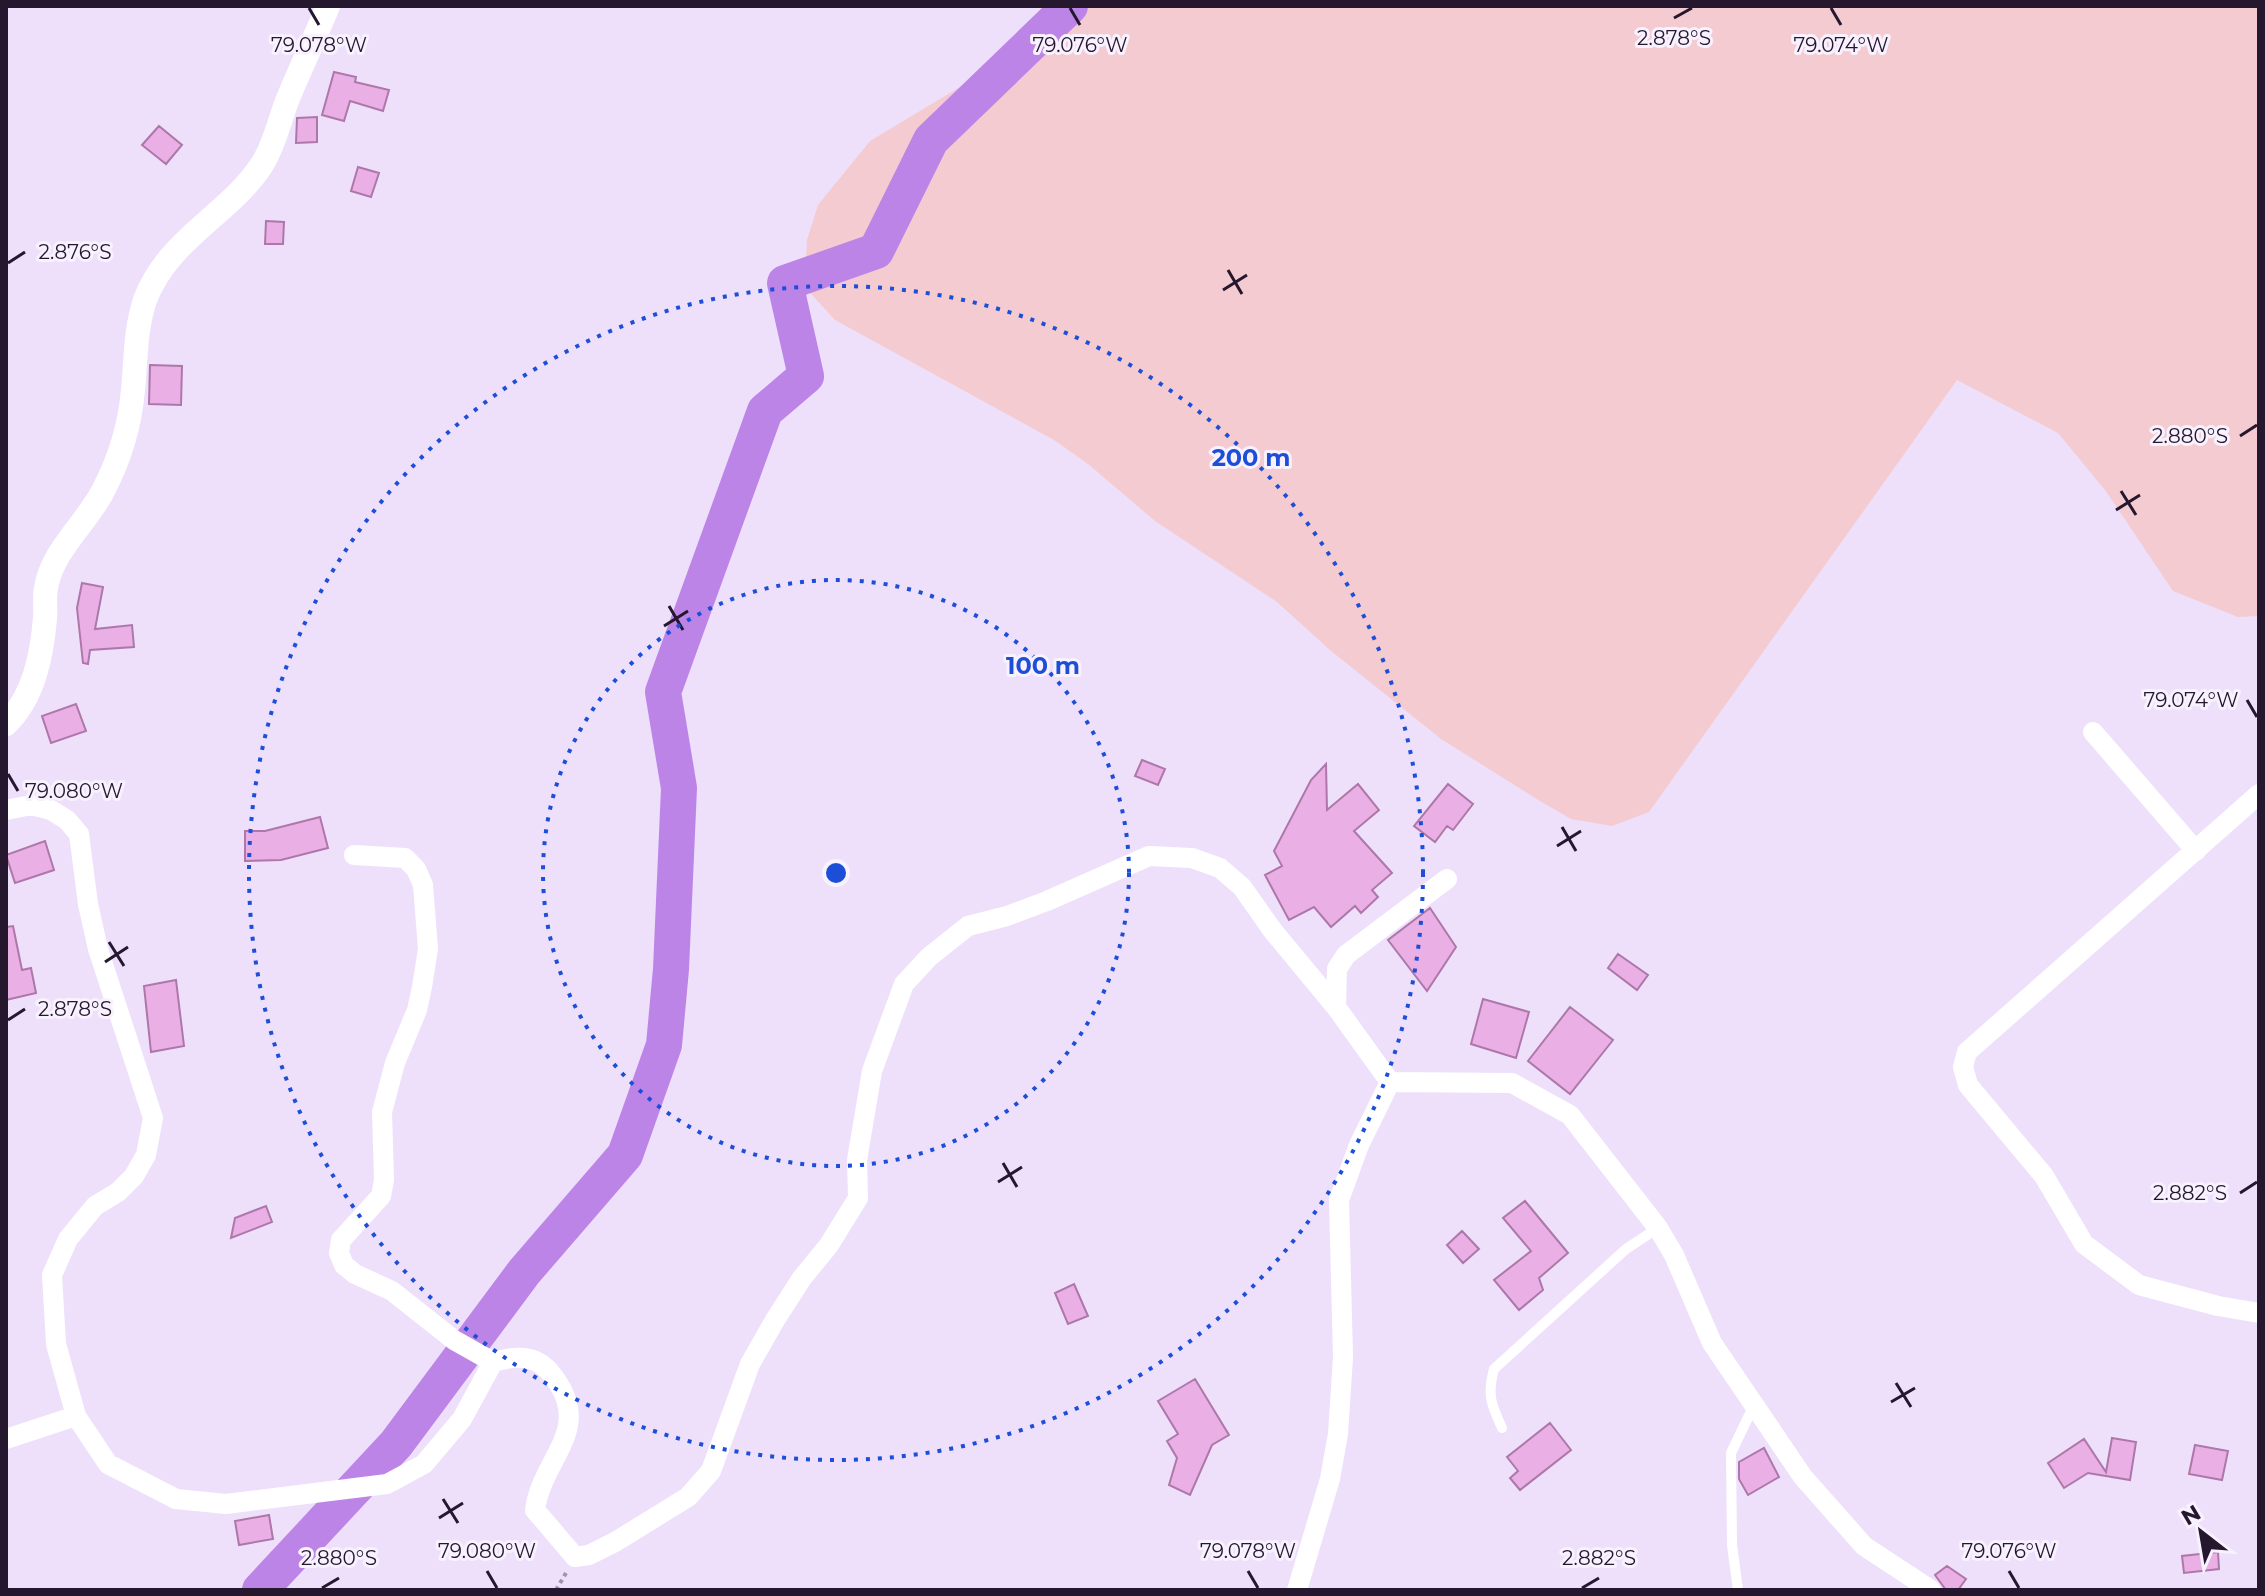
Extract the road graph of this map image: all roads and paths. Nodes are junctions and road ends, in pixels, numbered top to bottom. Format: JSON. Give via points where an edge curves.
{"nodes":[{"id":1,"x":328,"y":6,"type":"edge"},
{"id":2,"x":6,"y":724,"type":"edge"},
{"id":3,"x":2093,"y":732,"type":"dead end"},
{"id":4,"x":2259,"y":794,"type":"edge"},
{"id":5,"x":6,"y":810,"type":"edge"},
{"id":6,"x":2196,"y":851,"type":"junction"},
{"id":7,"x":354,"y":855,"type":"dead end"},
{"id":8,"x":1447,"y":879,"type":"dead end"},
{"id":9,"x":1336,"y":1007,"type":"junction"},
{"id":10,"x":1390,"y":1082,"type":"junction"},
{"id":11,"x":1658,"y":1228,"type":"junction"},
{"id":12,"x":2259,"y":1313,"type":"edge"},
{"id":13,"x":493,"y":1362,"type":"junction"},
{"id":14,"x":1754,"y":1405,"type":"junction"},
{"id":15,"x":76,"y":1416,"type":"junction"},
{"id":16,"x":1502,"y":1428,"type":"dead end"},
{"id":17,"x":6,"y":1439,"type":"edge"},
{"id":18,"x":1297,"y":1590,"type":"edge"},
{"id":19,"x":1738,"y":1590,"type":"edge"},
{"id":20,"x":1931,"y":1590,"type":"edge"}],
"edges":[{"from":1,"to":2,"type":"street","via":[[262,165],[171,256],[145,300],[120,452],[104,491],[53,564],[42,648],[30,692]]},
{"from":3,"to":6,"type":"street"},
{"from":4,"to":6,"type":"street"},
{"from":5,"to":15,"type":"street","via":[[31,805],[51,810],[79,834],[98,949],[153,1118],[146,1155],[134,1176],[95,1206],[68,1239],[52,1275],[56,1344]]},
{"from":6,"to":12,"type":"street","via":[[1967,1052],[1963,1067],[1968,1085],[2044,1176],[2084,1244],[2139,1285]]},
{"from":7,"to":13,"type":"street","via":[[405,858],[416,869],[423,885],[428,949],[417,1010],[382,1112],[381,1196],[341,1240],[339,1253],[355,1274],[392,1291],[454,1340]]},
{"from":8,"to":9,"type":"street","via":[[1346,955],[1337,969]]},
{"from":9,"to":10,"type":"street"},
{"from":9,"to":13,"type":"street","via":[[1242,887],[1220,868],[1192,858],[1149,856],[1047,901],[968,926],[904,984],[872,1071],[857,1160],[858,1198],[775,1320],[750,1364],[711,1471],[688,1497],[615,1542],[575,1557],[535,1510],[537,1494],[562,1449],[570,1422],[568,1400],[544,1365],[513,1356]]},
{"from":10,"to":11,"type":"street","via":[[1512,1083],[1570,1115]]},
{"from":10,"to":18,"type":"street","via":[[1339,1200],[1343,1357],[1338,1434]]},
{"from":11,"to":14,"type":"street","via":[[1712,1343]]},
{"from":11,"to":16,"type":"lane","via":[[1626,1249],[1494,1369],[1491,1403]]},
{"from":13,"to":15,"type":"street","via":[[462,1419],[424,1464],[387,1484],[226,1504],[176,1499],[108,1464]]},
{"from":14,"to":19,"type":"lane","via":[[1731,1453]]},
{"from":14,"to":20,"type":"street","via":[[1803,1477],[1864,1546]]},
{"from":15,"to":17,"type":"street"}]}
